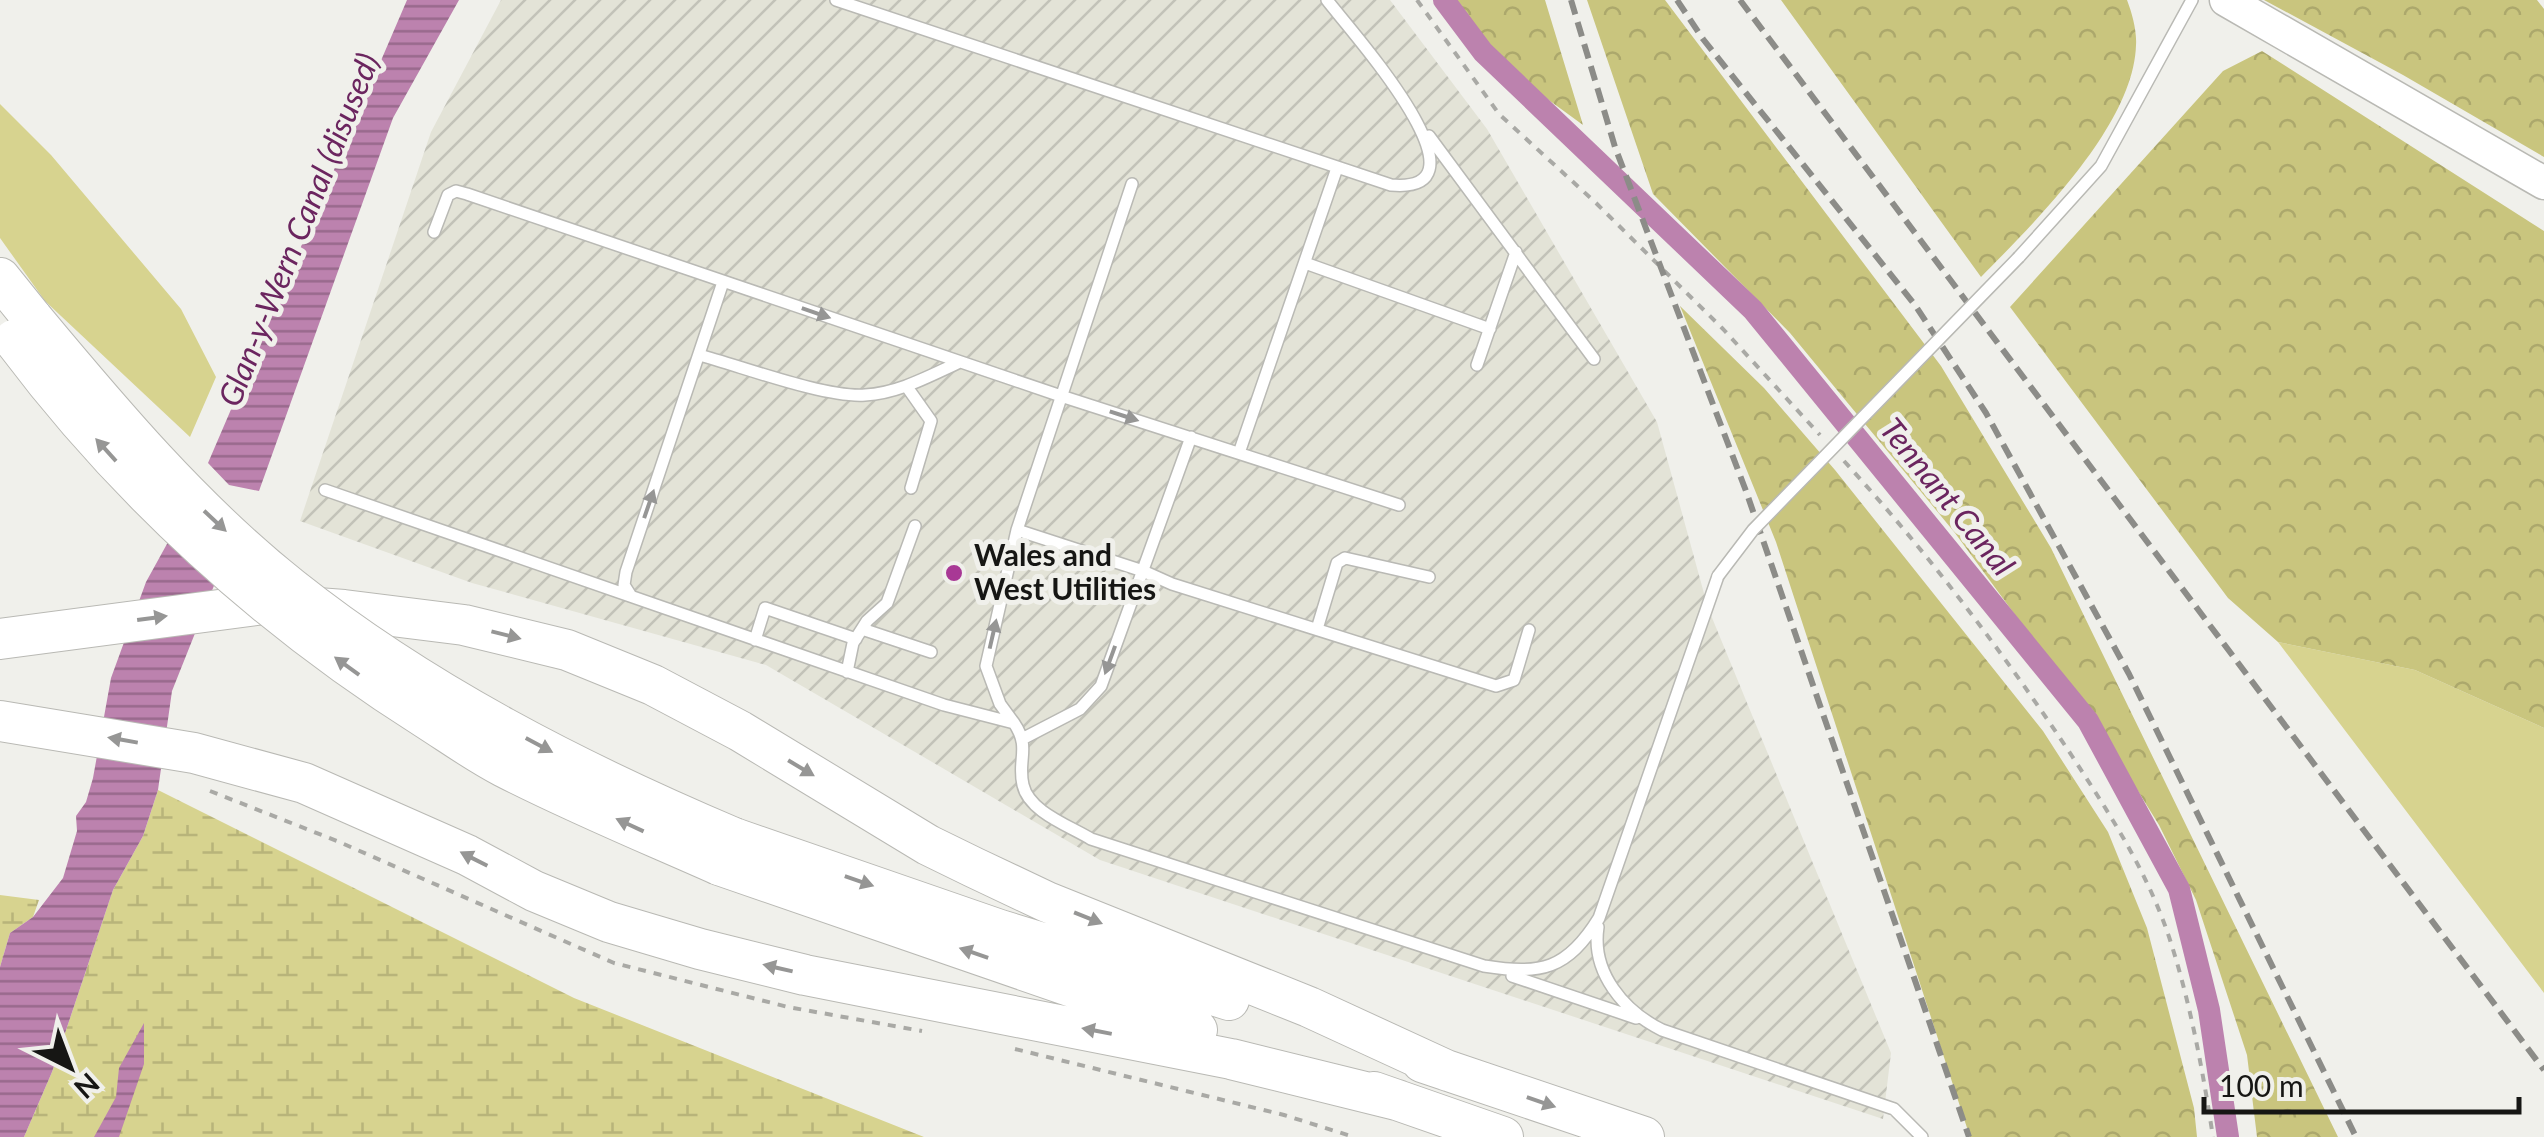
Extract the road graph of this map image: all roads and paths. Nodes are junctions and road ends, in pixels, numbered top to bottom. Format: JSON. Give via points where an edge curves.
{"nodes":[{"id":1,"x":836,"y":0,"type":"edge"},
{"id":2,"x":1327,"y":0,"type":"edge"},
{"id":3,"x":1417,"y":0,"type":"edge"},
{"id":4,"x":2192,"y":0,"type":"edge"},
{"id":5,"x":2226,"y":0,"type":"edge"},
{"id":6,"x":1415,"y":117,"type":"junction"},
{"id":7,"x":1337,"y":168,"type":"junction"},
{"id":8,"x":2544,"y":183,"type":"edge"},
{"id":9,"x":1132,"y":184,"type":"dead end"},
{"id":10,"x":434,"y":232,"type":"dead end"},
{"id":11,"x":1516,"y":252,"type":"junction"},
{"id":12,"x":1305,"y":263,"type":"junction"},
{"id":13,"x":0,"y":278,"type":"edge"},
{"id":14,"x":723,"y":282,"type":"junction"},
{"id":15,"x":16,"y":327,"type":"edge"},
{"id":16,"x":1490,"y":329,"type":"junction"},
{"id":17,"x":699,"y":355,"type":"junction"},
{"id":18,"x":1594,"y":359,"type":"dead end"},
{"id":19,"x":960,"y":362,"type":"junction"},
{"id":20,"x":1476,"y":366,"type":"dead end"},
{"id":21,"x":906,"y":386,"type":"junction"},
{"id":22,"x":1061,"y":396,"type":"junction"},
{"id":23,"x":1821,"y":436,"type":"dead end"},
{"id":24,"x":1192,"y":437,"type":"junction"},
{"id":25,"x":1239,"y":453,"type":"junction"},
{"id":26,"x":1844,"y":461,"type":"dead end"},
{"id":27,"x":911,"y":488,"type":"dead end"},
{"id":28,"x":325,"y":490,"type":"dead end"},
{"id":29,"x":1399,"y":505,"type":"dead end"},
{"id":30,"x":915,"y":526,"type":"dead end"},
{"id":31,"x":1017,"y":530,"type":"junction"},
{"id":32,"x":1143,"y":571,"type":"junction"},
{"id":33,"x":1429,"y":578,"type":"dead end"},
{"id":34,"x":631,"y":596,"type":"junction"},
{"id":35,"x":1316,"y":629,"type":"junction"},
{"id":36,"x":1529,"y":630,"type":"dead end"},
{"id":37,"x":859,"y":634,"type":"junction"},
{"id":38,"x":0,"y":639,"type":"edge"},
{"id":39,"x":754,"y":640,"type":"junction"},
{"id":40,"x":931,"y":652,"type":"dead end"},
{"id":41,"x":847,"y":672,"type":"junction"},
{"id":42,"x":0,"y":721,"type":"edge"},
{"id":43,"x":1014,"y":723,"type":"junction"},
{"id":44,"x":1024,"y":738,"type":"junction"},
{"id":45,"x":726,"y":851,"type":"junction"},
{"id":46,"x":1599,"y":918,"type":"junction"},
{"id":47,"x":1484,"y":966,"type":"junction"},
{"id":48,"x":1640,"y":1019,"type":"junction"},
{"id":49,"x":1448,"y":1071,"type":"junction"},
{"id":50,"x":1397,"y":1100,"type":"junction"},
{"id":51,"x":1503,"y":1137,"type":"edge"},
{"id":52,"x":1644,"y":1137,"type":"edge"},
{"id":53,"x":1922,"y":1137,"type":"edge"},
{"id":54,"x":2213,"y":1137,"type":"edge"}],
"edges":[{"from":1,"to":7,"type":"lane"},
{"from":2,"to":6,"type":"lane"},
{"from":3,"to":23,"type":"path","via":[[1499,114],[1596,202]]},
{"from":4,"to":46,"type":"lane","bridge":true,"via":[[2100,166],[1732,554],[1718,576]]},
{"from":5,"to":8,"type":"main road"},
{"from":6,"to":7,"type":"lane","via":[[1432,154],[1425,180],[1391,185]]},
{"from":6,"to":11,"type":"lane"},
{"from":7,"to":12,"type":"lane"},
{"from":9,"to":22,"type":"lane"},
{"from":10,"to":14,"type":"lane","via":[[448,195],[456,191]]},
{"from":11,"to":16,"type":"lane"},
{"from":11,"to":18,"type":"lane"},
{"from":12,"to":16,"type":"lane"},
{"from":12,"to":25,"type":"lane"},
{"from":13,"to":15,"type":"highway"},
{"from":14,"to":17,"type":"lane"},
{"from":14,"to":19,"type":"lane","one_way":true},
{"from":15,"to":45,"type":"highway","bridge":true,"via":[[292,588],[447,694]]},
{"from":16,"to":20,"type":"lane"},
{"from":17,"to":21,"type":"lane","via":[[836,393]]},
{"from":34,"to":17,"type":"lane","one_way":true,"via":[[626,572]]},
{"from":19,"to":21,"type":"lane"},
{"from":19,"to":22,"type":"lane"},
{"from":21,"to":27,"type":"lane","via":[[932,421]]},
{"from":22,"to":24,"type":"lane","one_way":true},
{"from":22,"to":31,"type":"lane"},
{"from":24,"to":25,"type":"lane"},
{"from":24,"to":32,"type":"lane"},
{"from":25,"to":29,"type":"lane"},
{"from":26,"to":54,"type":"path","via":[[1928,555],[2112,814],[2171,943]]},
{"from":28,"to":34,"type":"lane"},
{"from":30,"to":37,"type":"lane","via":[[887,602]]},
{"from":31,"to":32,"type":"lane"},
{"from":43,"to":31,"type":"lane","one_way":true,"via":[[986,666]]},
{"from":32,"to":35,"type":"lane"},
{"from":32,"to":44,"type":"lane","one_way":true,"via":[[1092,699]]},
{"from":33,"to":35,"type":"lane","via":[[1345,558],[1337,563]]},
{"from":34,"to":39,"type":"lane"},
{"from":35,"to":36,"type":"lane","via":[[1496,686],[1514,680]]},
{"from":37,"to":39,"type":"lane","via":[[765,608]]},
{"from":37,"to":40,"type":"lane"},
{"from":37,"to":41,"type":"lane"},
{"from":38,"to":49,"type":"highway","one_way":true,"bridge":true,"via":[[264,604],[464,625],[567,650],[653,684],[973,867]]},
{"from":39,"to":41,"type":"lane"},
{"from":41,"to":43,"type":"lane"},
{"from":50,"to":42,"type":"highway","one_way":true,"via":[[1232,1058],[700,950],[534,891],[304,783],[194,752]]},
{"from":43,"to":44,"type":"lane"},
{"from":44,"to":47,"type":"lane","via":[[1022,784],[1030,799],[1091,838]]},
{"from":45,"to":49,"type":"highway","one_way":true},
{"from":50,"to":45,"type":"highway","one_way":true},
{"from":46,"to":47,"type":"lane","via":[[1568,957],[1545,969]]},
{"from":46,"to":48,"type":"lane","via":[[1602,970]]},
{"from":47,"to":48,"type":"lane"},
{"from":48,"to":53,"type":"lane","via":[[1894,1110]]},
{"from":49,"to":52,"type":"highway","one_way":true},
{"from":50,"to":51,"type":"highway"}]}
